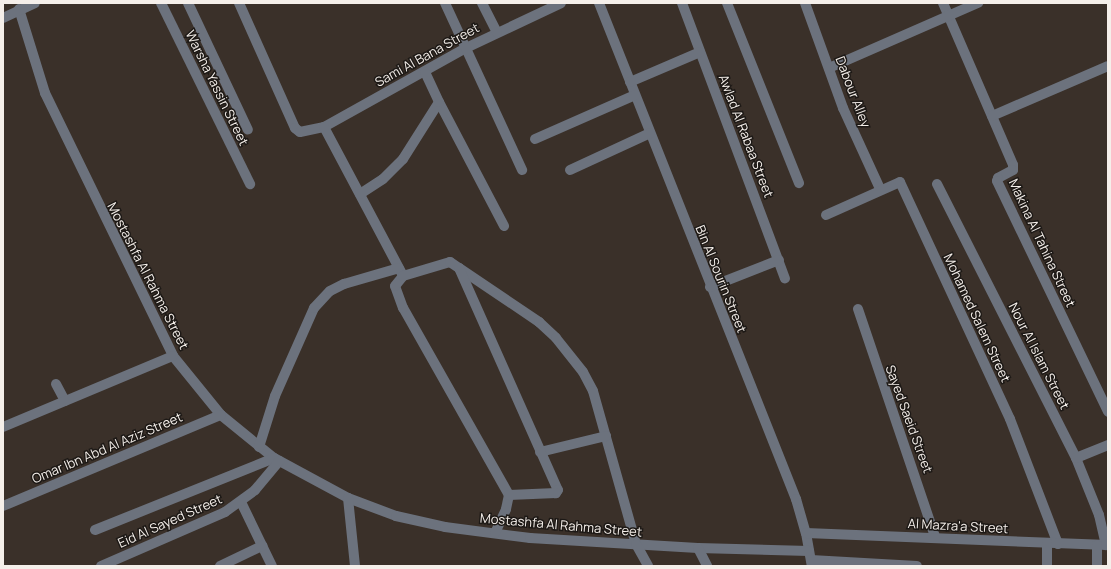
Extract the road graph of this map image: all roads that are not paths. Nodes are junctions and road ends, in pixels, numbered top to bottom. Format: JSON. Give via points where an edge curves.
{"nodes":[{"id":1,"x":34,"y":3,"type":"edge"},
{"id":2,"x":161,"y":3,"type":"edge"},
{"id":3,"x":188,"y":3,"type":"edge"},
{"id":4,"x":239,"y":3,"type":"edge"},
{"id":5,"x":445,"y":3,"type":"edge"},
{"id":6,"x":482,"y":3,"type":"edge"},
{"id":7,"x":561,"y":3,"type":"edge"},
{"id":8,"x":599,"y":3,"type":"edge"},
{"id":9,"x":682,"y":3,"type":"edge"},
{"id":10,"x":727,"y":3,"type":"edge"},
{"id":11,"x":806,"y":3,"type":"edge"},
{"id":12,"x":943,"y":3,"type":"edge"},
{"id":13,"x":978,"y":3,"type":"edge"},
{"id":14,"x":15,"y":8,"type":"edge"},
{"id":15,"x":949,"y":16,"type":"junction"},
{"id":16,"x":3,"y":18,"type":"edge"},
{"id":17,"x":497,"y":32,"type":"junction"},
{"id":18,"x":466,"y":48,"type":"junction"},
{"id":19,"x":700,"y":52,"type":"junction"},
{"id":20,"x":1108,"y":66,"type":"edge"},
{"id":21,"x":829,"y":68,"type":"junction"},
{"id":22,"x":426,"y":72,"type":"junction"},
{"id":23,"x":630,"y":82,"type":"junction"},
{"id":24,"x":635,"y":95,"type":"junction"},
{"id":25,"x":439,"y":102,"type":"junction"},
{"id":26,"x":992,"y":116,"type":"junction"},
{"id":27,"x":324,"y":127,"type":"junction"},
{"id":28,"x":248,"y":130,"type":"dead end"},
{"id":29,"x":650,"y":133,"type":"junction"},
{"id":30,"x":535,"y":139,"type":"dead end"},
{"id":31,"x":522,"y":170,"type":"dead end"},
{"id":32,"x":570,"y":170,"type":"dead end"},
{"id":33,"x":799,"y":183,"type":"dead end"},
{"id":34,"x":250,"y":184,"type":"dead end"},
{"id":35,"x":937,"y":184,"type":"dead end"},
{"id":36,"x":880,"y":189,"type":"junction"},
{"id":37,"x":360,"y":194,"type":"junction"},
{"id":38,"x":826,"y":215,"type":"dead end"},
{"id":39,"x":504,"y":226,"type":"dead end"},
{"id":40,"x":779,"y":260,"type":"junction"},
{"id":41,"x":459,"y":268,"type":"junction"},
{"id":42,"x":401,"y":272,"type":"junction"},
{"id":43,"x":785,"y":278,"type":"dead end"},
{"id":44,"x":710,"y":288,"type":"junction"},
{"id":45,"x":858,"y":309,"type":"dead end"},
{"id":46,"x":173,"y":356,"type":"junction"},
{"id":47,"x":56,"y":384,"type":"dead end"},
{"id":48,"x":65,"y":401,"type":"junction"},
{"id":49,"x":1108,"y":412,"type":"edge"},
{"id":50,"x":221,"y":415,"type":"junction"},
{"id":51,"x":3,"y":427,"type":"edge"},
{"id":52,"x":606,"y":436,"type":"junction"},
{"id":53,"x":1108,"y":445,"type":"edge"},
{"id":54,"x":259,"y":447,"type":"junction"},
{"id":55,"x":540,"y":452,"type":"junction"},
{"id":56,"x":1076,"y":458,"type":"junction"},
{"id":57,"x":277,"y":460,"type":"junction"},
{"id":58,"x":508,"y":495,"type":"junction"},
{"id":59,"x":348,"y":498,"type":"junction"},
{"id":60,"x":240,"y":502,"type":"junction"},
{"id":61,"x":3,"y":506,"type":"edge"},
{"id":62,"x":95,"y":530,"type":"dead end"},
{"id":63,"x":495,"y":533,"type":"junction"},
{"id":64,"x":806,"y":533,"type":"junction"},
{"id":65,"x":935,"y":537,"type":"junction"},
{"id":66,"x":1047,"y":543,"type":"junction"},
{"id":67,"x":636,"y":544,"type":"junction"},
{"id":68,"x":1058,"y":544,"type":"junction"},
{"id":69,"x":1104,"y":545,"type":"edge"},
{"id":70,"x":262,"y":546,"type":"junction"},
{"id":71,"x":698,"y":548,"type":"junction"},
{"id":72,"x":811,"y":559,"type":"edge"},
{"id":73,"x":887,"y":565,"type":"edge"},
{"id":74,"x":101,"y":566,"type":"edge"},
{"id":75,"x":220,"y":566,"type":"edge"},
{"id":76,"x":272,"y":566,"type":"edge"},
{"id":77,"x":355,"y":566,"type":"edge"},
{"id":78,"x":648,"y":566,"type":"edge"},
{"id":79,"x":707,"y":566,"type":"edge"},
{"id":80,"x":917,"y":566,"type":"edge"},
{"id":81,"x":1047,"y":566,"type":"edge"},
{"id":82,"x":1097,"y":566,"type":"edge"}],
"edges":[{"from":1,"to":14,"type":"street"},
{"from":2,"to":34,"type":"street","name":"Warsha Yassin Street"},
{"from":3,"to":28,"type":"street"},
{"from":4,"to":27,"type":"street","name":"Sami Al Bana Street","via":[[295,128],[300,132],[308,132]]},
{"from":5,"to":18,"type":"street"},
{"from":6,"to":17,"type":"street"},
{"from":7,"to":17,"type":"street","name":"Sami Al Bana Street"},
{"from":8,"to":23,"type":"street","name":"Bin Al Sourin Street"},
{"from":9,"to":19,"type":"street","name":"Awlad Al Rabaa Street"},
{"from":10,"to":33,"type":"street"},
{"from":11,"to":21,"type":"street","name":"Dabour Alley"},
{"from":12,"to":15,"type":"street","name":"Makina Al Tahina Street"},
{"from":13,"to":15,"type":"street"},
{"from":14,"to":16,"type":"street"},
{"from":14,"to":46,"type":"street","name":"Mostashfa Al Rahma Street","via":[[45,93]]},
{"from":15,"to":21,"type":"street"},
{"from":15,"to":26,"type":"street","name":"Makina Al Tahina Street"},
{"from":17,"to":18,"type":"street","name":"Sami Al Bana Street"},
{"from":18,"to":22,"type":"street","name":"Sami Al Bana Street"},
{"from":18,"to":31,"type":"street"},
{"from":19,"to":23,"type":"street"},
{"from":19,"to":40,"type":"street","name":"Awlad Al Rabaa Street"},
{"from":20,"to":26,"type":"street"},
{"from":21,"to":36,"type":"street","name":"Dabour Alley"},
{"from":22,"to":25,"type":"street"},
{"from":22,"to":27,"type":"street","name":"Sami Al Bana Street"},
{"from":23,"to":24,"type":"street","name":"Bin Al Sourin Street"},
{"from":24,"to":29,"type":"street","name":"Bin Al Sourin Street"},
{"from":24,"to":30,"type":"street"},
{"from":25,"to":37,"type":"street","via":[[403,159],[383,179]]},
{"from":25,"to":39,"type":"street"},
{"from":26,"to":49,"type":"street","name":"Makina Al Tahina Street","via":[[1013,165],[1012,170],[997,181]]},
{"from":27,"to":37,"type":"street"},
{"from":29,"to":32,"type":"street"},
{"from":29,"to":44,"type":"street","name":"Bin Al Sourin Street"},
{"from":35,"to":56,"type":"street","name":"Nour Al Islam Street"},
{"from":36,"to":38,"type":"street","name":"Mohamed Salem Street"},
{"from":36,"to":68,"type":"street","name":"Mohamed Salem Street","via":[[900,182],[1010,419]]},
{"from":37,"to":42,"type":"street"},
{"from":40,"to":43,"type":"street","name":"Awlad Al Rabaa Street"},
{"from":40,"to":44,"type":"street"},
{"from":41,"to":42,"type":"street","via":[[450,262]]},
{"from":41,"to":52,"type":"street","via":[[539,322],[571,355],[593,391]]},
{"from":41,"to":55,"type":"street"},
{"from":42,"to":54,"type":"street","via":[[344,284],[330,291],[314,308],[275,396]]},
{"from":42,"to":58,"type":"street","via":[[395,286],[403,308]]},
{"from":44,"to":64,"type":"street","name":"Bin Al Sourin Street","via":[[796,499]]},
{"from":45,"to":65,"type":"street","name":"Sayed Saeid Street"},
{"from":46,"to":48,"type":"street"},
{"from":46,"to":50,"type":"street","name":"Mostashfa Al Rahma Street"},
{"from":47,"to":48,"type":"street"},
{"from":48,"to":51,"type":"street"},
{"from":50,"to":54,"type":"street","name":"Mostashfa Al Rahma Street"},
{"from":50,"to":61,"type":"street","name":"Omar Ibn Abd Al Aziz Street"},
{"from":52,"to":55,"type":"street"},
{"from":52,"to":67,"type":"street"},
{"from":53,"to":56,"type":"street"},
{"from":54,"to":57,"type":"street","name":"Mostashfa Al Rahma Street"},
{"from":55,"to":58,"type":"street","via":[[558,491]]},
{"from":56,"to":69,"type":"street","name":"Nour Al Islam Street","via":[[1099,515]]},
{"from":57,"to":59,"type":"street","name":"Mostashfa Al Rahma Street"},
{"from":57,"to":60,"type":"street","name":"Eid Al Sayed Street","via":[[255,490]]},
{"from":57,"to":62,"type":"street"},
{"from":58,"to":63,"type":"street","via":[[506,509]]},
{"from":59,"to":63,"type":"street","name":"Mostashfa Al Rahma Street","via":[[396,516],[445,527]]},
{"from":59,"to":77,"type":"street"},
{"from":60,"to":70,"type":"street"},
{"from":60,"to":74,"type":"street","name":"Eid Al Sayed Street","via":[[225,512]]},
{"from":63,"to":67,"type":"street","name":"Mostashfa Al Rahma Street","via":[[530,538]]},
{"from":64,"to":65,"type":"street","name":"Al Mazra'a Street"},
{"from":64,"to":72,"type":"street","name":"Bin Al Sourin Street"},
{"from":65,"to":66,"type":"street","name":"Al Mazra'a Street"},
{"from":66,"to":68,"type":"street","name":"Al Mazra'a Street"},
{"from":66,"to":81,"type":"street"},
{"from":67,"to":71,"type":"street","name":"Mostashfa Al Rahma Street"},
{"from":67,"to":78,"type":"street"},
{"from":68,"to":69,"type":"street","name":"Al Mazra'a Street"},
{"from":69,"to":82,"type":"street","name":"Nour Al Islam Street"},
{"from":70,"to":75,"type":"street"},
{"from":70,"to":76,"type":"street"},
{"from":71,"to":72,"type":"street","name":"Mostashfa Al Rahma Street"},
{"from":71,"to":79,"type":"street"},
{"from":72,"to":73,"type":"street"},
{"from":73,"to":80,"type":"street"}]}
